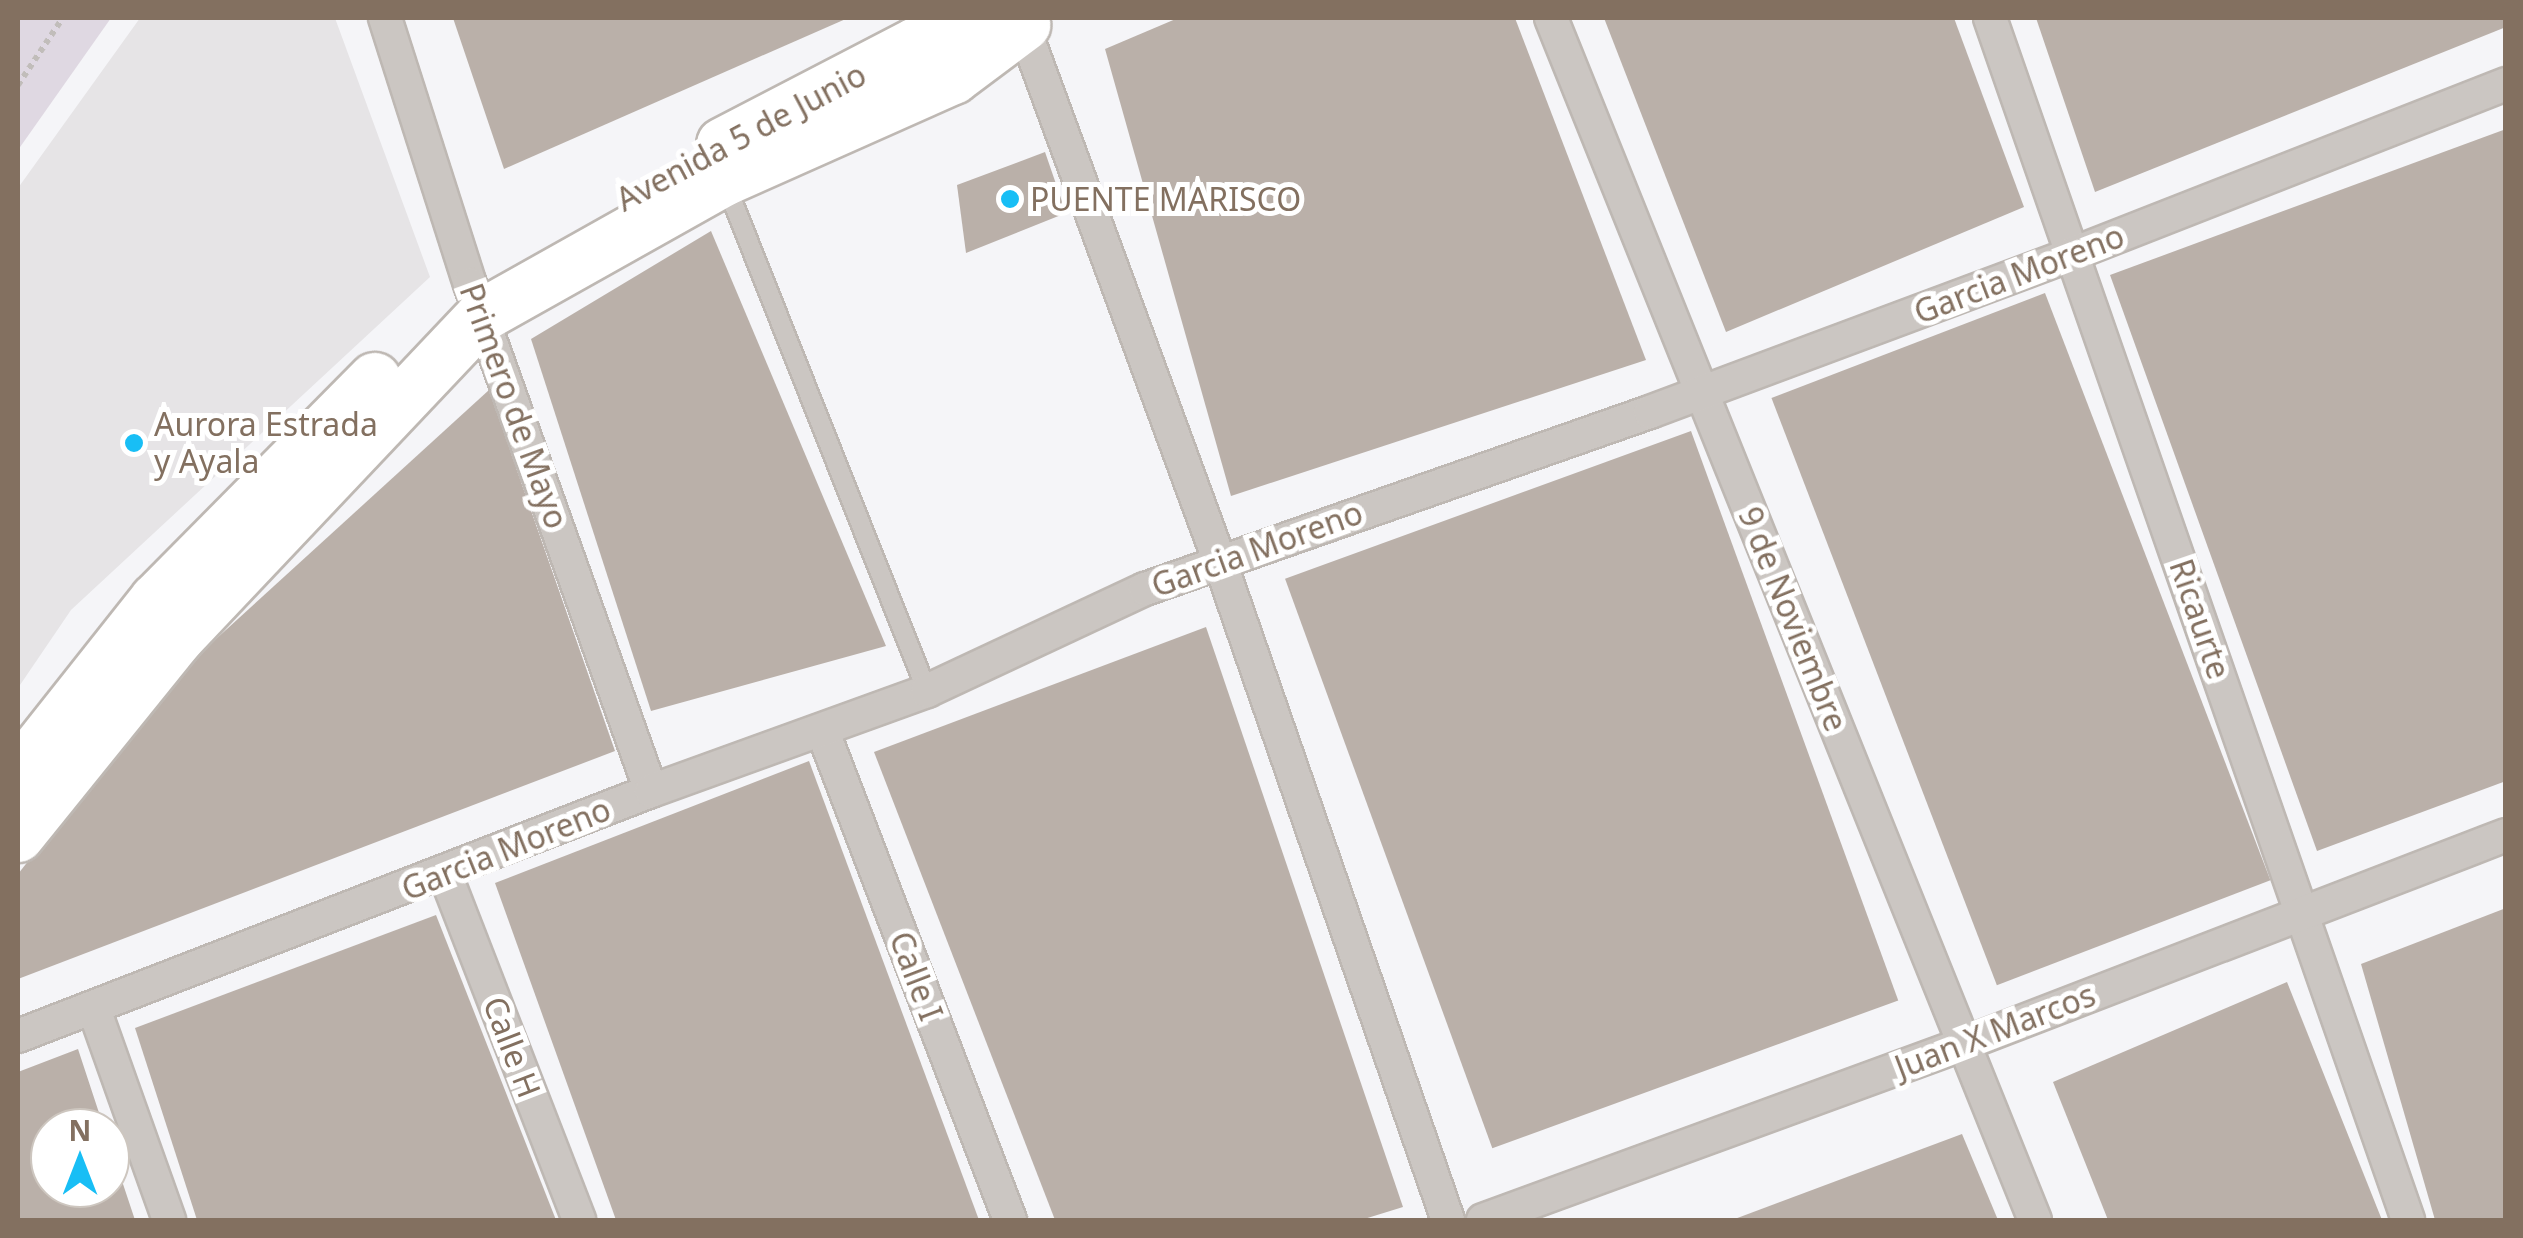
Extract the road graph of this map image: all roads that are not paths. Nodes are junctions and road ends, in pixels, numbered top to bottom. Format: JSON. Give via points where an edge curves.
{"nodes":[{"id":1,"x":385,"y":18,"type":"edge"},
{"id":2,"x":1551,"y":18,"type":"edge"},
{"id":3,"x":1990,"y":18,"type":"edge"},
{"id":4,"x":1030,"y":20,"type":"edge"},
{"id":5,"x":2506,"y":84,"type":"edge"},
{"id":6,"x":717,"y":165,"type":"junction"},
{"id":7,"x":2075,"y":253,"type":"junction"},
{"id":8,"x":477,"y":300,"type":"junction"},
{"id":9,"x":1701,"y":392,"type":"junction"},
{"id":10,"x":1221,"y":565,"type":"junction"},
{"id":11,"x":927,"y":691,"type":"junction"},
{"id":12,"x":823,"y":732,"type":"junction"},
{"id":13,"x":18,"y":774,"type":"edge"},
{"id":14,"x":651,"y":791,"type":"junction"},
{"id":15,"x":2506,"y":834,"type":"edge"},
{"id":16,"x":18,"y":836,"type":"edge"},
{"id":17,"x":446,"y":874,"type":"junction"},
{"id":18,"x":2299,"y":912,"type":"junction"},
{"id":19,"x":94,"y":1009,"type":"junction"},
{"id":20,"x":18,"y":1036,"type":"edge"},
{"id":21,"x":1964,"y":1044,"type":"junction"},
{"id":22,"x":169,"y":1220,"type":"edge"},
{"id":23,"x":579,"y":1220,"type":"edge"},
{"id":24,"x":1010,"y":1220,"type":"edge"},
{"id":25,"x":1448,"y":1220,"type":"edge"},
{"id":26,"x":1483,"y":1220,"type":"edge"},
{"id":27,"x":2035,"y":1220,"type":"edge"},
{"id":28,"x":2408,"y":1220,"type":"edge"}],
"edges":[{"from":1,"to":8,"type":"street","name":"Primero de Mayo"},
{"from":2,"to":9,"type":"street","name":"9 de Noviembre"},
{"from":3,"to":7,"type":"street","name":"Ricaurte"},
{"from":4,"to":6,"type":"main road","name":"Avenida 5 de Junio","via":[[953,78]]},
{"from":4,"to":10,"type":"street"},
{"from":5,"to":7,"type":"street","name":"Garcia Moreno"},
{"from":6,"to":8,"type":"main road","name":"Avenida 5 de Junio"},
{"from":6,"to":11,"type":"lane"},
{"from":7,"to":9,"type":"street","name":"Garcia Moreno"},
{"from":7,"to":18,"type":"street","name":"Ricaurte"},
{"from":8,"to":13,"type":"main road","via":[[198,554]]},
{"from":8,"to":14,"type":"street","name":"Primero de Mayo"},
{"from":8,"to":16,"type":"main road","via":[[176,640]]},
{"from":9,"to":10,"type":"street","name":"Garcia Moreno"},
{"from":9,"to":21,"type":"street","name":"9 de Noviembre"},
{"from":10,"to":11,"type":"street","name":"Garcia Moreno","via":[[1145,590]]},
{"from":10,"to":25,"type":"street"},
{"from":11,"to":12,"type":"street","name":"Garcia Moreno"},
{"from":12,"to":14,"type":"street","name":"Garcia Moreno"},
{"from":12,"to":24,"type":"street","name":"Calle I"},
{"from":14,"to":17,"type":"street","name":"Garcia Moreno"},
{"from":15,"to":18,"type":"street","name":"Juan X Marcos"},
{"from":17,"to":19,"type":"street","name":"Garcia Moreno"},
{"from":17,"to":23,"type":"street","name":"Calle H"},
{"from":18,"to":21,"type":"street","name":"Juan X Marcos"},
{"from":18,"to":28,"type":"street","name":"Ricaurte"},
{"from":19,"to":20,"type":"street","name":"Garcia Moreno"},
{"from":19,"to":22,"type":"street"},
{"from":21,"to":26,"type":"street","name":"Juan X Marcos"},
{"from":21,"to":27,"type":"street","name":"9 de Noviembre"}]}
